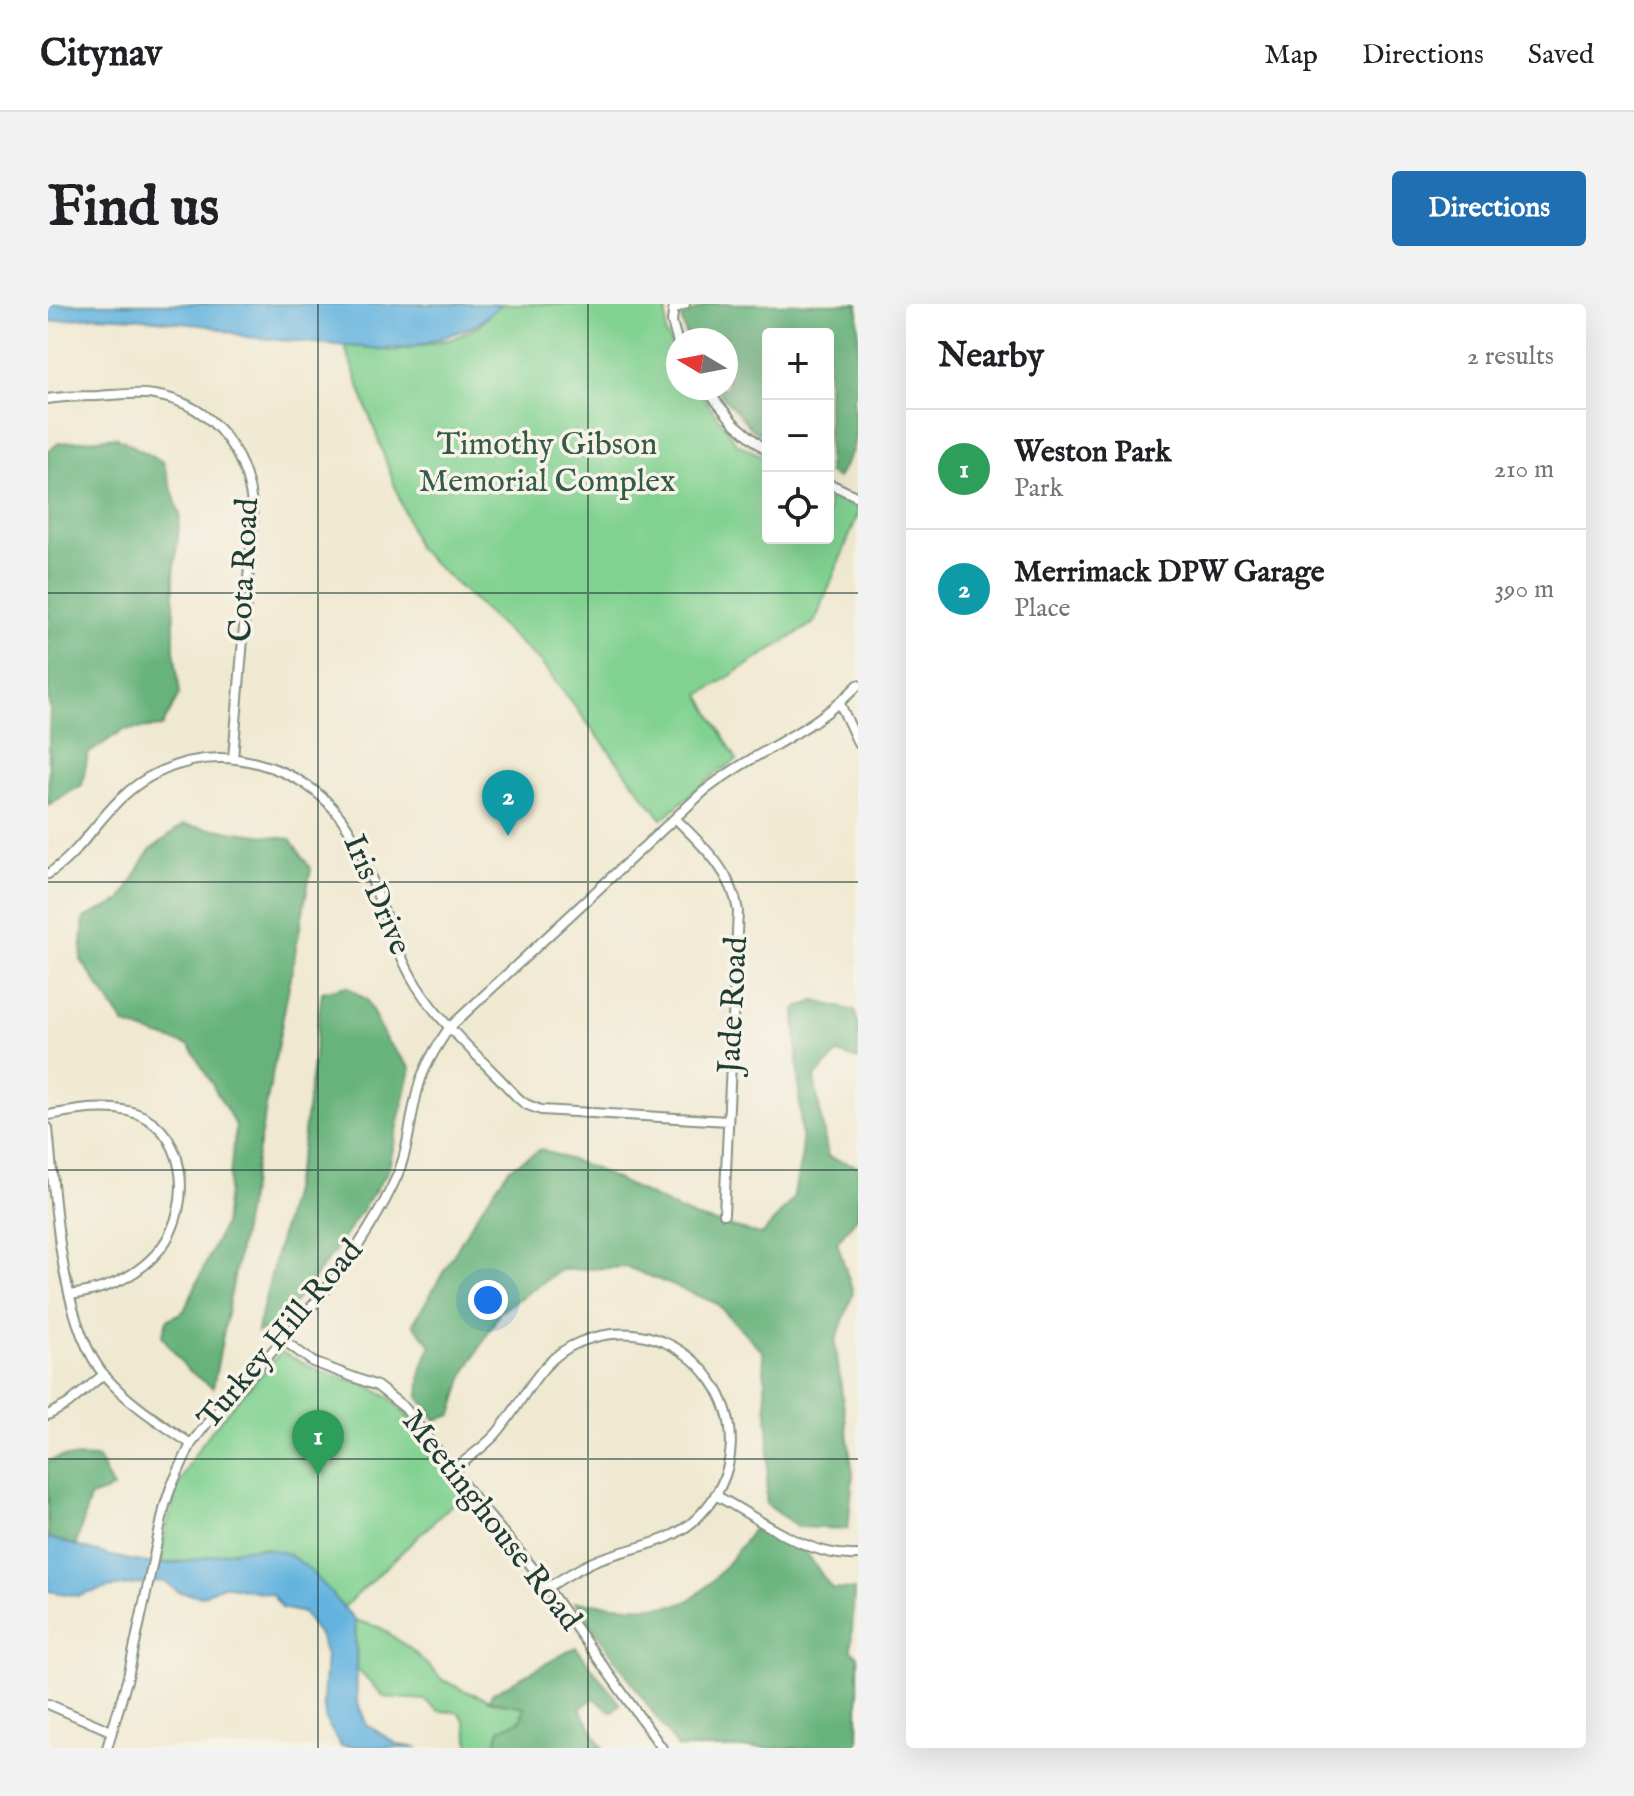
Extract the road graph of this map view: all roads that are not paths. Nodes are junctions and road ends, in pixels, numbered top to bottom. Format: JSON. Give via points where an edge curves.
{"nodes":[{"id":1,"x":685,"y":304,"type":"edge"},
{"id":2,"x":674,"y":306,"type":"edge"},
{"id":3,"x":673,"y":328,"type":"edge"},
{"id":4,"x":48,"y":399,"type":"edge"},
{"id":5,"x":715,"y":400,"type":"edge"},
{"id":6,"x":762,"y":447,"type":"edge"},
{"id":7,"x":834,"y":486,"type":"edge"},
{"id":8,"x":858,"y":497,"type":"edge"},
{"id":9,"x":858,"y":685,"type":"edge"},
{"id":10,"x":840,"y":704,"type":"junction"},
{"id":11,"x":858,"y":743,"type":"edge"},
{"id":12,"x":233,"y":758,"type":"junction"},
{"id":13,"x":675,"y":818,"type":"junction"},
{"id":14,"x":48,"y":874,"type":"edge"},
{"id":15,"x":449,"y":1028,"type":"junction"},
{"id":16,"x":48,"y":1115,"type":"edge"},
{"id":17,"x":728,"y":1121,"type":"junction"},
{"id":18,"x":48,"y":1128,"type":"edge"},
{"id":19,"x":724,"y":1214,"type":"dead end"},
{"id":20,"x":70,"y":1295,"type":"junction"},
{"id":21,"x":282,"y":1339,"type":"junction"},
{"id":22,"x":104,"y":1374,"type":"junction"},
{"id":23,"x":48,"y":1415,"type":"edge"},
{"id":24,"x":191,"y":1444,"type":"junction"},
{"id":25,"x":454,"y":1470,"type":"junction"},
{"id":26,"x":715,"y":1495,"type":"junction"},
{"id":27,"x":858,"y":1555,"type":"edge"},
{"id":28,"x":547,"y":1588,"type":"junction"},
{"id":29,"x":48,"y":1704,"type":"edge"},
{"id":30,"x":111,"y":1731,"type":"junction"},
{"id":31,"x":107,"y":1748,"type":"edge"},
{"id":32,"x":662,"y":1748,"type":"edge"}],
"edges":[{"from":1,"to":2,"type":"street"},
{"from":2,"to":3,"type":"street"},
{"from":4,"to":12,"type":"street","name":"Cota Road","via":[[165,397],[203,414],[238,454],[249,481],[253,520]]},
{"from":5,"to":6,"type":"street"},
{"from":7,"to":8,"type":"street"},
{"from":9,"to":10,"type":"street","name":"Turkey Hill Road"},
{"from":10,"to":11,"type":"street"},
{"from":10,"to":13,"type":"street","name":"Turkey Hill Road","via":[[714,783]]},
{"from":12,"to":14,"type":"street","name":"Iris Drive","via":[[195,760],[144,780],[114,802]]},
{"from":12,"to":15,"type":"street","name":"Iris Drive","via":[[290,775],[334,808],[360,847],[412,978]]},
{"from":13,"to":15,"type":"street","name":"Turkey Hill Road"},
{"from":13,"to":17,"type":"street","name":"Jade Road","via":[[721,868],[735,892]]},
{"from":15,"to":17,"type":"street","name":"Iris Drive","via":[[524,1103],[541,1110]]},
{"from":15,"to":21,"type":"street","name":"Turkey Hill Road","via":[[421,1077],[407,1148],[382,1206],[351,1258]]},
{"from":16,"to":20,"type":"street","via":[[108,1109],[144,1117],[171,1142],[181,1178],[178,1215],[161,1248],[118,1283]]},
{"from":17,"to":19,"type":"street","name":"Jade Road"},
{"from":18,"to":20,"type":"street"},
{"from":20,"to":22,"type":"street"},
{"from":21,"to":24,"type":"street","name":"Turkey Hill Road"},
{"from":21,"to":25,"type":"street","name":"Meetinghouse Road","via":[[313,1362],[369,1382],[391,1396]]},
{"from":22,"to":23,"type":"street"},
{"from":22,"to":24,"type":"street"},
{"from":24,"to":30,"type":"street","name":"Turkey Hill Road","via":[[171,1487]]},
{"from":25,"to":26,"type":"street","via":[[496,1433],[534,1378],[564,1350],[601,1335],[640,1334],[688,1354],[720,1395],[730,1446]]},
{"from":25,"to":28,"type":"street","name":"Meetinghouse Road"},
{"from":26,"to":27,"type":"street","via":[[808,1545]]},
{"from":26,"to":28,"type":"street","via":[[697,1519],[672,1536],[587,1564]]},
{"from":28,"to":32,"type":"street","name":"Meetinghouse Road"},
{"from":29,"to":30,"type":"street"},
{"from":30,"to":31,"type":"street","name":"Turkey Hill Road"}]}
